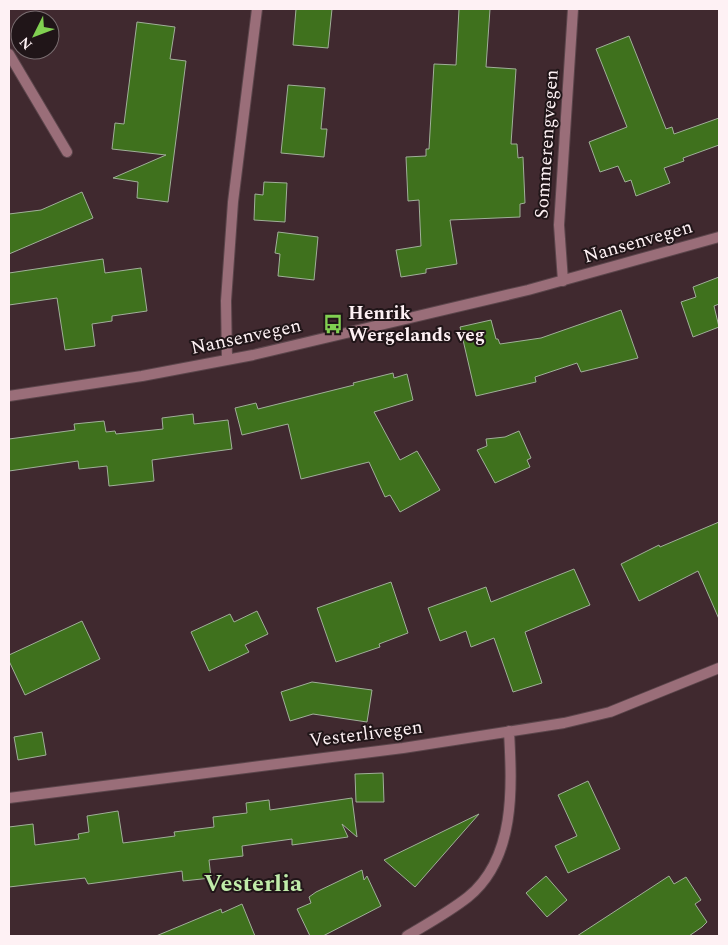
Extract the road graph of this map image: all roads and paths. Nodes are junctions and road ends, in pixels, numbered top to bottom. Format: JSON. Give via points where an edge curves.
{"nodes":[{"id":1,"x":257,"y":9,"type":"edge"},
{"id":2,"x":573,"y":9,"type":"edge"},
{"id":3,"x":9,"y":54,"type":"edge"},
{"id":4,"x":67,"y":152,"type":"dead end"},
{"id":5,"x":719,"y":238,"type":"edge"},
{"id":6,"x":563,"y":281,"type":"junction"},
{"id":7,"x":227,"y":360,"type":"junction"},
{"id":8,"x":9,"y":396,"type":"edge"},
{"id":9,"x":719,"y":668,"type":"edge"},
{"id":10,"x":508,"y":731,"type":"junction"},
{"id":11,"x":9,"y":798,"type":"edge"},
{"id":12,"x":407,"y":936,"type":"edge"}],
"edges":[{"from":1,"to":7,"type":"street","via":[[232,219],[226,301]]},
{"from":2,"to":6,"type":"street","name":"Sommerengvegen","via":[[559,225]]},
{"from":3,"to":4,"type":"street"},
{"from":5,"to":6,"type":"street","name":"Nansenvegen"},
{"from":6,"to":7,"type":"street","name":"Nansenvegen"},
{"from":7,"to":8,"type":"street","name":"Nansenvegen"},
{"from":9,"to":10,"type":"street","name":"Vesterlivegen","via":[[610,712]]},
{"from":10,"to":11,"type":"street","name":"Vesterlivegen","via":[[403,748]]},
{"from":10,"to":12,"type":"street","via":[[510,798],[496,863],[468,897]]}]}
